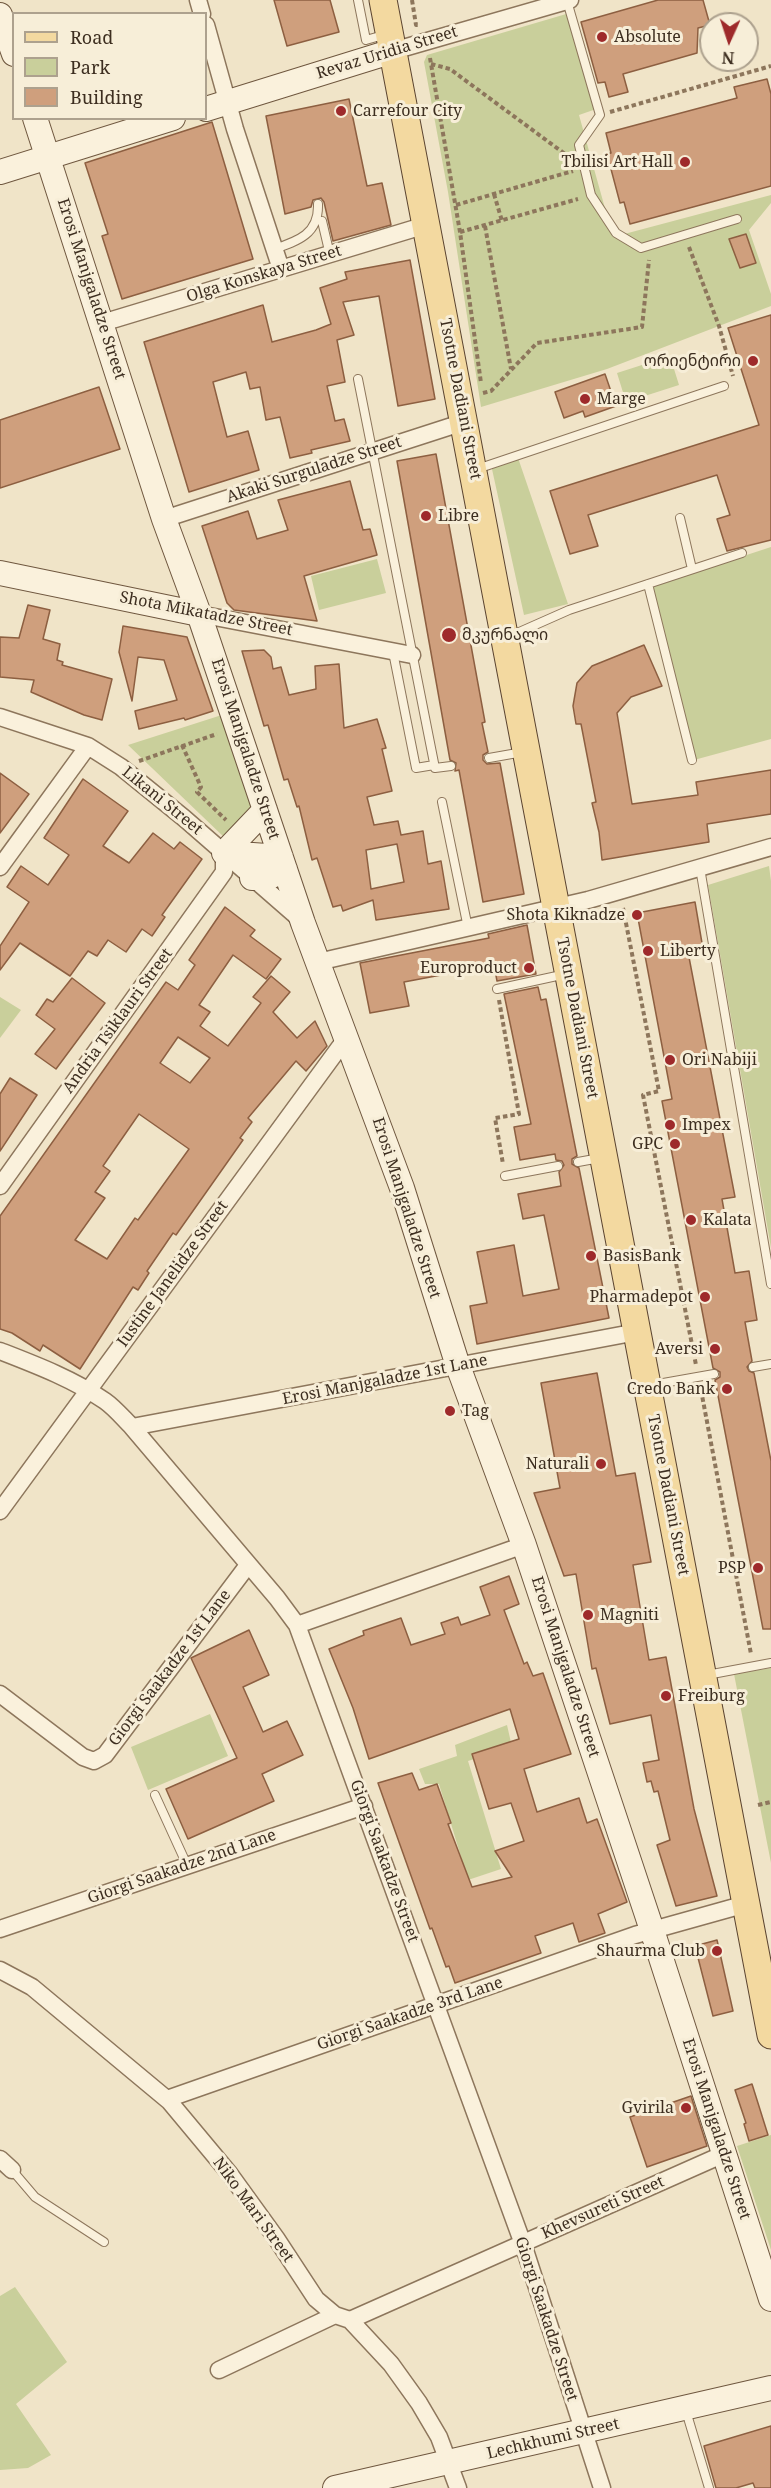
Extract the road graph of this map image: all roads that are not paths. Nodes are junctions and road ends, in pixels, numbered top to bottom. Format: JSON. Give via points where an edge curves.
{"nodes":[{"id":1,"x":358,"y":0,"type":"edge"},
{"id":2,"x":383,"y":0,"type":"edge"},
{"id":3,"x":568,"y":0,"type":"edge"},
{"id":4,"x":0,"y":15,"type":"edge"},
{"id":5,"x":207,"y":33,"type":"edge"},
{"id":6,"x":392,"y":42,"type":"junction"},
{"id":7,"x":12,"y":48,"type":"edge"},
{"id":8,"x":216,"y":106,"type":"edge"},
{"id":9,"x":36,"y":120,"type":"edge"},
{"id":10,"x":167,"y":120,"type":"edge"},
{"id":11,"x":48,"y":157,"type":"junction"},
{"id":12,"x":0,"y":172,"type":"edge"},
{"id":13,"x":318,"y":204,"type":"dead end"},
{"id":14,"x":738,"y":219,"type":"dead end"},
{"id":15,"x":322,"y":221,"type":"dead end"},
{"id":16,"x":426,"y":225,"type":"junction"},
{"id":17,"x":274,"y":249,"type":"junction"},
{"id":18,"x":330,"y":255,"type":"junction"},
{"id":19,"x":280,"y":269,"type":"junction"},
{"id":20,"x":102,"y":323,"type":"junction"},
{"id":21,"x":358,"y":379,"type":"dead end"},
{"id":22,"x":724,"y":386,"type":"road end"},
{"id":23,"x":464,"y":422,"type":"junction"},
{"id":24,"x":371,"y":450,"type":"junction"},
{"id":25,"x":474,"y":470,"type":"junction"},
{"id":26,"x":680,"y":518,"type":"dead end"},
{"id":27,"x":164,"y":519,"type":"junction"},
{"id":28,"x":742,"y":553,"type":"dead end"},
{"id":29,"x":692,"y":569,"type":"junction"},
{"id":30,"x":0,"y":573,"type":"edge"},
{"id":31,"x":648,"y":584,"type":"junction"},
{"id":32,"x":199,"y":614,"type":"junction"},
{"id":33,"x":505,"y":638,"type":"junction"},
{"id":34,"x":393,"y":652,"type":"junction"},
{"id":35,"x":412,"y":655,"type":"junction"},
{"id":36,"x":0,"y":717,"type":"edge"},
{"id":37,"x":88,"y":746,"type":"junction"},
{"id":38,"x":526,"y":751,"type":"junction"},
{"id":39,"x":489,"y":758,"type":"dead end"},
{"id":40,"x":692,"y":760,"type":"dead end"},
{"id":41,"x":435,"y":765,"type":"junction"},
{"id":42,"x":451,"y":766,"type":"dead end"},
{"id":43,"x":442,"y":802,"type":"dead end"},
{"id":44,"x":265,"y":810,"type":"junction"},
{"id":45,"x":771,"y":847,"type":"edge"},
{"id":46,"x":224,"y":853,"type":"junction"},
{"id":47,"x":283,"y":863,"type":"junction"},
{"id":48,"x":0,"y":867,"type":"edge"},
{"id":49,"x":700,"y":868,"type":"junction"},
{"id":50,"x":252,"y":878,"type":"junction"},
{"id":51,"x":556,"y":907,"type":"junction"},
{"id":52,"x":303,"y":922,"type":"junction"},
{"id":53,"x":468,"y":929,"type":"junction"},
{"id":54,"x":318,"y":962,"type":"junction"},
{"id":55,"x":569,"y":974,"type":"junction"},
{"id":56,"x":497,"y":989,"type":"road end"},
{"id":57,"x":347,"y":1037,"type":"junction"},
{"id":58,"x":558,"y":1166,"type":"dead end"},
{"id":59,"x":505,"y":1176,"type":"road end"},
{"id":60,"x":0,"y":1186,"type":"edge"},
{"id":61,"x":771,"y":1284,"type":"edge"},
{"id":62,"x":637,"y":1332,"type":"junction"},
{"id":63,"x":0,"y":1351,"type":"edge"},
{"id":64,"x":771,"y":1364,"type":"edge"},
{"id":65,"x":458,"y":1366,"type":"junction"},
{"id":66,"x":753,"y":1367,"type":"dead end"},
{"id":67,"x":714,"y":1374,"type":"dead end"},
{"id":68,"x":647,"y":1386,"type":"junction"},
{"id":69,"x":88,"y":1390,"type":"junction"},
{"id":70,"x":132,"y":1427,"type":"junction"},
{"id":71,"x":0,"y":1511,"type":"edge"},
{"id":72,"x":524,"y":1545,"type":"junction"},
{"id":73,"x":248,"y":1565,"type":"junction"},
{"id":74,"x":297,"y":1625,"type":"junction"},
{"id":75,"x":771,"y":1663,"type":"edge"},
{"id":76,"x":703,"y":1676,"type":"junction"},
{"id":77,"x":0,"y":1694,"type":"edge"},
{"id":78,"x":155,"y":1795,"type":"dead end"},
{"id":79,"x":364,"y":1806,"type":"junction"},
{"id":80,"x":187,"y":1865,"type":"junction"},
{"id":81,"x":746,"y":1904,"type":"junction"},
{"id":82,"x":0,"y":1929,"type":"edge"},
{"id":83,"x":652,"y":1930,"type":"junction"},
{"id":84,"x":0,"y":1970,"type":"edge"},
{"id":85,"x":436,"y":2005,"type":"junction"},
{"id":86,"x":771,"y":2035,"type":"edge"},
{"id":87,"x":167,"y":2099,"type":"junction"},
{"id":88,"x":724,"y":2154,"type":"junction"},
{"id":89,"x":6,"y":2164,"type":"edge"},
{"id":90,"x":104,"y":2242,"type":"dead end"},
{"id":91,"x":523,"y":2244,"type":"junction"},
{"id":92,"x":771,"y":2299,"type":"edge"},
{"id":93,"x":342,"y":2317,"type":"junction"},
{"id":94,"x":219,"y":2370,"type":"dead end"},
{"id":95,"x":771,"y":2388,"type":"edge"},
{"id":96,"x":685,"y":2408,"type":"junction"},
{"id":97,"x":583,"y":2433,"type":"junction"},
{"id":98,"x":450,"y":2463,"type":"junction"},
{"id":99,"x":335,"y":2488,"type":"edge"},
{"id":100,"x":458,"y":2488,"type":"edge"},
{"id":101,"x":602,"y":2488,"type":"edge"},
{"id":102,"x":709,"y":2488,"type":"edge"}],
"edges":[{"from":1,"to":6,"type":"lane","via":[[366,40]]},
{"from":2,"to":6,"type":"main road","name":"Tsotne Dadiani Street"},
{"from":3,"to":6,"type":"street","name":"Revaz Uridia Street","via":[[427,40]]},
{"from":3,"to":14,"type":"lane","via":[[600,115],[579,145],[583,168],[591,195],[616,233],[641,248]]},
{"from":4,"to":7,"type":"street"},
{"from":5,"to":8,"type":"street"},
{"from":6,"to":8,"type":"street","name":"Revaz Uridia Street"},
{"from":6,"to":16,"type":"main road","name":"Tsotne Dadiani Street"},
{"from":8,"to":17,"type":"street"},
{"from":9,"to":11,"type":"street","name":"Erosi Manjgaladze Street"},
{"from":10,"to":11,"type":"street"},
{"from":11,"to":12,"type":"street"},
{"from":11,"to":20,"type":"street","name":"Erosi Manjgaladze Street"},
{"from":13,"to":17,"type":"lane","via":[[316,223],[309,231],[294,243]]},
{"from":15,"to":18,"type":"lane"},
{"from":16,"to":18,"type":"street","name":"Olga Konskaya Street"},
{"from":16,"to":23,"type":"main road","name":"Tsotne Dadiani Street"},
{"from":17,"to":19,"type":"street"},
{"from":18,"to":19,"type":"street","name":"Olga Konskaya Street"},
{"from":19,"to":20,"type":"street","name":"Olga Konskaya Street"},
{"from":20,"to":27,"type":"street","name":"Erosi Manjgaladze Street"},
{"from":21,"to":24,"type":"lane"},
{"from":22,"to":25,"type":"lane"},
{"from":23,"to":24,"type":"street","name":"Akaki Surguladze Street"},
{"from":23,"to":25,"type":"main road","name":"Tsotne Dadiani Street"},
{"from":24,"to":27,"type":"street","name":"Akaki Surguladze Street"},
{"from":24,"to":35,"type":"lane"},
{"from":25,"to":33,"type":"main road","name":"Tsotne Dadiani Street"},
{"from":26,"to":29,"type":"lane"},
{"from":27,"to":32,"type":"street","name":"Erosi Manjgaladze Street"},
{"from":28,"to":29,"type":"lane"},
{"from":29,"to":31,"type":"lane"},
{"from":30,"to":32,"type":"street","name":"Shota Mikatadze Street"},
{"from":31,"to":33,"type":"lane","via":[[569,610]]},
{"from":31,"to":40,"type":"lane"},
{"from":32,"to":34,"type":"street","name":"Shota Mikatadze Street"},
{"from":32,"to":44,"type":"street","name":"Erosi Manjgaladze Street"},
{"from":33,"to":38,"type":"main road","name":"Tsotne Dadiani Street"},
{"from":34,"to":35,"type":"street","name":"Shota Mikatadze Street"},
{"from":34,"to":41,"type":"lane","via":[[416,768]]},
{"from":35,"to":41,"type":"lane"},
{"from":36,"to":37,"type":"street","name":"Likani Street"},
{"from":37,"to":46,"type":"street","name":"Likani Street","via":[[121,767]]},
{"from":37,"to":48,"type":"street"},
{"from":38,"to":39,"type":"lane"},
{"from":38,"to":51,"type":"main road","name":"Tsotne Dadiani Street"},
{"from":41,"to":42,"type":"lane"},
{"from":43,"to":53,"type":"lane"},
{"from":44,"to":46,"type":"street"},
{"from":44,"to":47,"type":"street","name":"Erosi Manjgaladze Street"},
{"from":45,"to":49,"type":"street"},
{"from":46,"to":47,"type":"street"},
{"from":46,"to":50,"type":"street","name":"Likani Street"},
{"from":46,"to":60,"type":"street","name":"Andria Tsiklauri Street","via":[[224,872]]},
{"from":47,"to":50,"type":"street","via":[[268,878]]},
{"from":47,"to":52,"type":"street","name":"Erosi Manjgaladze Street"},
{"from":49,"to":51,"type":"street"},
{"from":49,"to":61,"type":"lane"},
{"from":50,"to":52,"type":"street","name":"Likani Street"},
{"from":51,"to":53,"type":"street"},
{"from":51,"to":55,"type":"main road","name":"Tsotne Dadiani Street"},
{"from":52,"to":54,"type":"street","name":"Erosi Manjgaladze Street"},
{"from":53,"to":54,"type":"street"},
{"from":54,"to":57,"type":"street","name":"Erosi Manjgaladze Street"},
{"from":55,"to":56,"type":"lane"},
{"from":55,"to":62,"type":"main road","name":"Tsotne Dadiani Street","via":[[591,1160]]},
{"from":57,"to":65,"type":"street","name":"Erosi Manjgaladze Street","via":[[402,1188]]},
{"from":57,"to":69,"type":"street","name":"Iustine Janelidze Street"},
{"from":58,"to":59,"type":"lane"},
{"from":62,"to":65,"type":"street","name":"Erosi Manjgaladze 1st Lane"},
{"from":62,"to":68,"type":"main road","name":"Tsotne Dadiani Street"},
{"from":63,"to":69,"type":"street","name":"Giorgi Saakadze Street"},
{"from":64,"to":66,"type":"lane"},
{"from":65,"to":70,"type":"street","name":"Erosi Manjgaladze 1st Lane"},
{"from":65,"to":72,"type":"street","name":"Erosi Manjgaladze Street"},
{"from":67,"to":68,"type":"lane"},
{"from":68,"to":76,"type":"main road","name":"Tsotne Dadiani Street"},
{"from":69,"to":70,"type":"street","name":"Giorgi Saakadze Street"},
{"from":69,"to":71,"type":"street","name":"Iustine Janelidze Street"},
{"from":70,"to":73,"type":"street","name":"Giorgi Saakadze Street"},
{"from":72,"to":74,"type":"street"},
{"from":72,"to":83,"type":"street","name":"Erosi Manjgaladze Street"},
{"from":73,"to":74,"type":"street","name":"Giorgi Saakadze Street"},
{"from":73,"to":77,"type":"street","name":"Giorgi Saakadze 1st Lane","via":[[105,1755],[94,1761],[83,1757]]},
{"from":74,"to":79,"type":"street","name":"Giorgi Saakadze Street"},
{"from":75,"to":76,"type":"lane"},
{"from":76,"to":81,"type":"main road","name":"Tsotne Dadiani Street"},
{"from":78,"to":80,"type":"lane"},
{"from":79,"to":80,"type":"street","name":"Giorgi Saakadze 2nd Lane"},
{"from":79,"to":85,"type":"street","name":"Giorgi Saakadze Street"},
{"from":80,"to":82,"type":"street","name":"Giorgi Saakadze 2nd Lane"},
{"from":81,"to":83,"type":"street","name":"Giorgi Saakadze 3rd Lane"},
{"from":81,"to":86,"type":"main road","name":"Tsotne Dadiani Street"},
{"from":83,"to":85,"type":"street","name":"Giorgi Saakadze 3rd Lane"},
{"from":83,"to":88,"type":"street","name":"Erosi Manjgaladze Street"},
{"from":84,"to":87,"type":"street","name":"Niko Mari Street","via":[[32,1987]]},
{"from":85,"to":87,"type":"street","name":"Giorgi Saakadze 3rd Lane"},
{"from":85,"to":91,"type":"street","name":"Giorgi Saakadze Street"},
{"from":87,"to":93,"type":"street","name":"Niko Mari Street","via":[[229,2174],[316,2299]]},
{"from":88,"to":91,"type":"street","name":"Khevsureti Street"},
{"from":88,"to":92,"type":"street","name":"Erosi Manjgaladze Street"},
{"from":89,"to":90,"type":"lane","via":[[35,2197]]},
{"from":91,"to":93,"type":"street","name":"Khevsureti Street"},
{"from":91,"to":97,"type":"street","name":"Giorgi Saakadze Street"},
{"from":93,"to":94,"type":"street","name":"Khevsureti Street"},
{"from":93,"to":98,"type":"street","name":"Niko Mari Street","via":[[391,2364],[419,2403]]},
{"from":95,"to":96,"type":"street","name":"Lechkhumi Street"},
{"from":96,"to":97,"type":"street","name":"Lechkhumi Street"},
{"from":96,"to":102,"type":"lane"},
{"from":97,"to":98,"type":"street","name":"Lechkhumi Street"},
{"from":97,"to":101,"type":"street","name":"Giorgi Saakadze Street"},
{"from":98,"to":99,"type":"street","name":"Lechkhumi Street"},
{"from":98,"to":100,"type":"street","name":"Niko Mari Street"}]}
